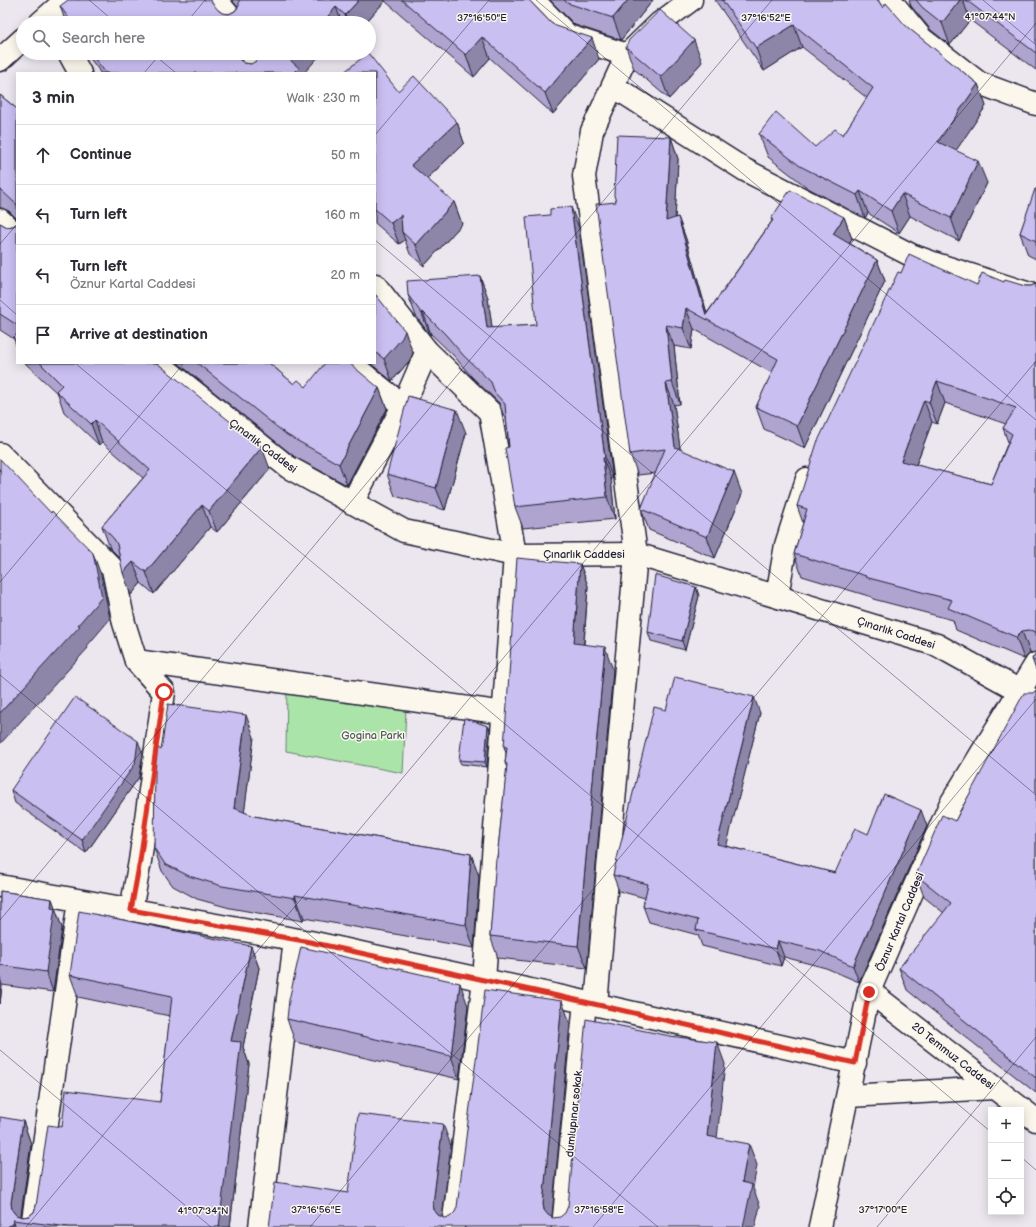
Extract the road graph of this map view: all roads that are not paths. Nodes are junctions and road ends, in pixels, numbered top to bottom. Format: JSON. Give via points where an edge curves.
{"nodes":[{"id":1,"x":66,"y":0,"type":"edge"},
{"id":2,"x":216,"y":0,"type":"edge"},
{"id":3,"x":533,"y":0,"type":"edge"},
{"id":4,"x":691,"y":0,"type":"edge"},
{"id":5,"x":890,"y":0,"type":"edge"},
{"id":6,"x":52,"y":16,"type":"edge"},
{"id":7,"x":229,"y":16,"type":"edge"},
{"id":8,"x":16,"y":45,"type":"edge"},
{"id":9,"x":627,"y":55,"type":"junction"},
{"id":10,"x":0,"y":60,"type":"edge"},
{"id":11,"x":73,"y":60,"type":"edge"},
{"id":12,"x":253,"y":60,"type":"edge"},
{"id":13,"x":79,"y":72,"type":"edge"},
{"id":14,"x":256,"y":72,"type":"edge"},
{"id":15,"x":613,"y":86,"type":"junction"},
{"id":16,"x":1036,"y":104,"type":"edge"},
{"id":17,"x":0,"y":220,"type":"edge"},
{"id":18,"x":16,"y":235,"type":"edge"},
{"id":19,"x":910,"y":255,"type":"junction"},
{"id":20,"x":901,"y":276,"type":"edge"},
{"id":21,"x":376,"y":286,"type":"edge"},
{"id":22,"x":1036,"y":296,"type":"edge"},
{"id":23,"x":427,"y":351,"type":"junction"},
{"id":24,"x":159,"y":364,"type":"edge"},
{"id":25,"x":351,"y":364,"type":"edge"},
{"id":26,"x":403,"y":406,"type":"junction"},
{"id":27,"x":0,"y":454,"type":"edge"},
{"id":28,"x":813,"y":460,"type":"edge"},
{"id":29,"x":352,"y":502,"type":"junction"},
{"id":30,"x":636,"y":554,"type":"junction"},
{"id":31,"x":515,"y":555,"type":"junction"},
{"id":32,"x":777,"y":596,"type":"junction"},
{"id":33,"x":136,"y":661,"type":"junction"},
{"id":34,"x":1036,"y":664,"type":"edge"},
{"id":35,"x":1028,"y":697,"type":"edge"},
{"id":36,"x":504,"y":713,"type":"junction"},
{"id":37,"x":0,"y":886,"type":"edge"},
{"id":38,"x":79,"y":901,"type":"junction"},
{"id":39,"x":131,"y":910,"type":"junction"},
{"id":40,"x":295,"y":940,"type":"junction"},
{"id":41,"x":484,"y":980,"type":"junction"},
{"id":42,"x":869,"y":992,"type":"junction"},
{"id":43,"x":590,"y":1003,"type":"junction"},
{"id":44,"x":855,"y":1063,"type":"junction"},
{"id":45,"x":994,"y":1088,"type":"junction"},
{"id":46,"x":848,"y":1096,"type":"junction"},
{"id":47,"x":1036,"y":1120,"type":"edge"},
{"id":48,"x":32,"y":1227,"type":"edge"},
{"id":49,"x":260,"y":1227,"type":"edge"},
{"id":50,"x":453,"y":1227,"type":"edge"},
{"id":51,"x":563,"y":1227,"type":"edge"},
{"id":52,"x":820,"y":1227,"type":"edge"}],
"edges":[{"from":1,"to":6,"type":"street"},
{"from":2,"to":7,"type":"street"},
{"from":3,"to":9,"type":"street","via":[[568,36]]},
{"from":4,"to":9,"type":"street","via":[[660,23]]},
{"from":5,"to":16,"type":"street","via":[[922,39],[979,83]]},
{"from":8,"to":10,"type":"street"},
{"from":9,"to":15,"type":"street","name":"dumlupınar sokak"},
{"from":11,"to":13,"type":"street"},
{"from":12,"to":14,"type":"street"},
{"from":15,"to":19,"type":"street","via":[[745,170]]},
{"from":15,"to":30,"type":"street","name":"dumlupınar sokak","via":[[592,131],[584,176]]},
{"from":17,"to":18,"type":"street"},
{"from":19,"to":20,"type":"street"},
{"from":19,"to":22,"type":"street"},
{"from":21,"to":23,"type":"street"},
{"from":23,"to":26,"type":"street"},
{"from":23,"to":31,"type":"street","via":[[490,412]]},
{"from":24,"to":29,"type":"street","name":"Çınarlık Caddesi","via":[[288,467]]},
{"from":25,"to":26,"type":"street"},
{"from":26,"to":29,"type":"street"},
{"from":27,"to":33,"type":"street","via":[[113,569],[124,623]]},
{"from":28,"to":32,"type":"street","via":[[786,545]]},
{"from":29,"to":31,"type":"street","name":"Çınarlık Caddesi","via":[[404,531]]},
{"from":30,"to":31,"type":"street","name":"Çınarlık Caddesi"},
{"from":30,"to":32,"type":"street","name":"Çınarlık Caddesi"},
{"from":30,"to":43,"type":"street","name":"dumlupınar sokak"},
{"from":31,"to":36,"type":"street"},
{"from":32,"to":35,"type":"street","name":"Çınarlık Caddesi","via":[[937,645]]},
{"from":33,"to":36,"type":"street"},
{"from":33,"to":39,"type":"street","via":[[164,692]]},
{"from":34,"to":35,"type":"street","name":"Öznur Kartal Caddesi"},
{"from":35,"to":42,"type":"street","name":"Öznur Kartal Caddesi","via":[[950,805]]},
{"from":36,"to":41,"type":"street"},
{"from":37,"to":38,"type":"street"},
{"from":38,"to":39,"type":"street"},
{"from":38,"to":48,"type":"street"},
{"from":39,"to":40,"type":"street"},
{"from":40,"to":41,"type":"street"},
{"from":40,"to":49,"type":"street"},
{"from":41,"to":43,"type":"street"},
{"from":41,"to":50,"type":"street"},
{"from":42,"to":44,"type":"street","name":"Öznur Kartal Caddesi"},
{"from":42,"to":45,"type":"street","name":"20 Temmuz Caddesi"},
{"from":43,"to":44,"type":"street"},
{"from":43,"to":51,"type":"street","name":"dumlupınar sokak"},
{"from":44,"to":46,"type":"street","name":"Öznur Kartal Caddesi"},
{"from":45,"to":46,"type":"street"},
{"from":45,"to":47,"type":"street","name":"20 Temmuz Caddesi"},
{"from":46,"to":52,"type":"street","name":"Öznur Kartal Caddesi"}]}
